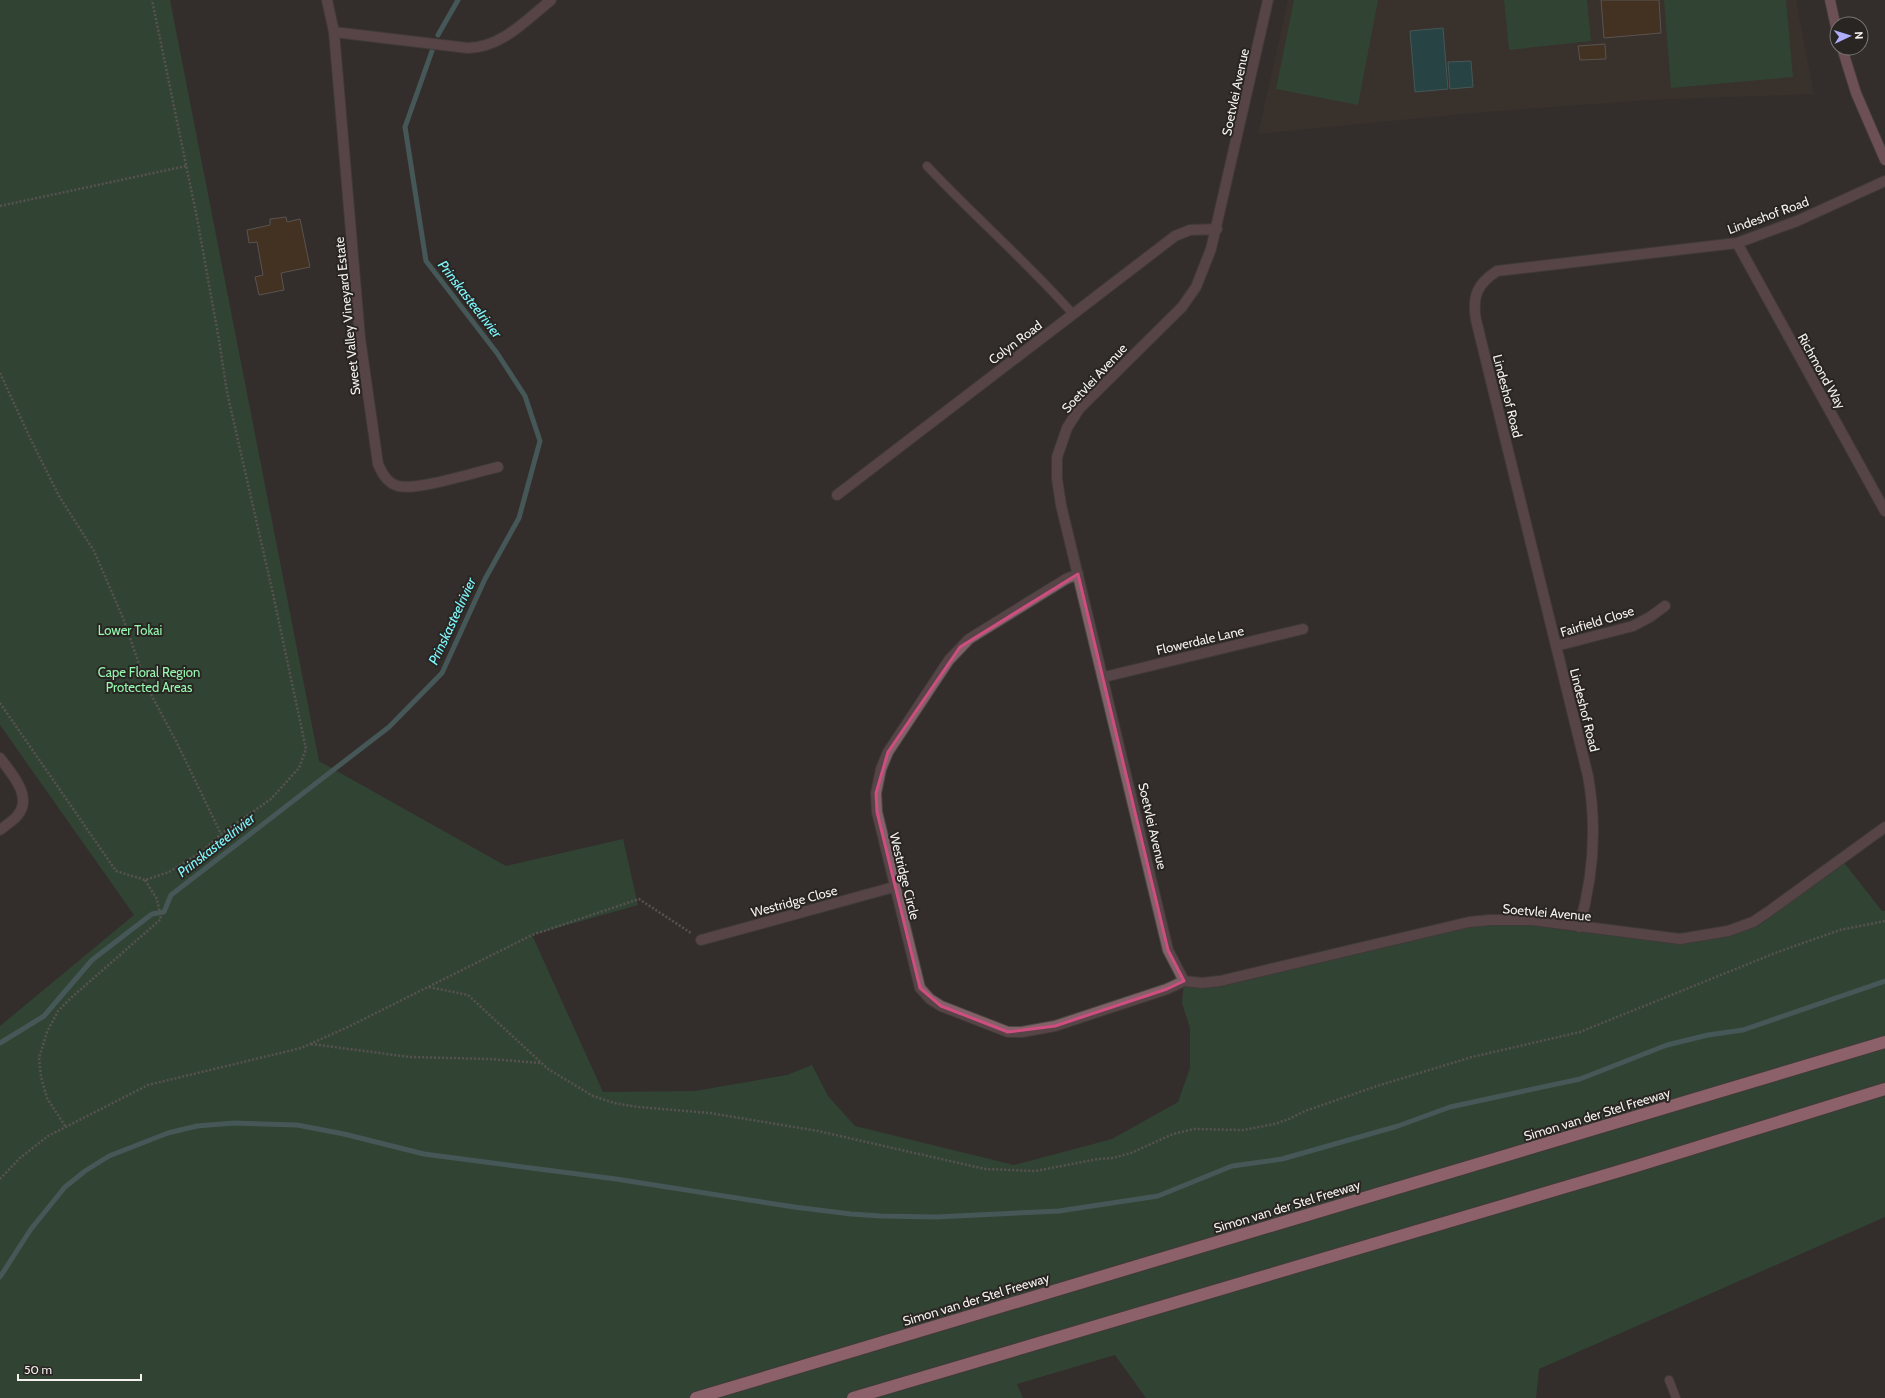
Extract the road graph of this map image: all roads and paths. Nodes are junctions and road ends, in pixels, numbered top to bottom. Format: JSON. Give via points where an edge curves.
{"nodes":[{"id":1,"x":152,"y":0,"type":"edge"},
{"id":2,"x":327,"y":0,"type":"edge"},
{"id":3,"x":550,"y":0,"type":"edge"},
{"id":4,"x":1268,"y":0,"type":"edge"},
{"id":5,"x":1830,"y":0,"type":"edge"},
{"id":6,"x":1834,"y":16,"type":"edge"},
{"id":7,"x":334,"y":32,"type":"junction"},
{"id":8,"x":1845,"y":56,"type":"edge"},
{"id":9,"x":1885,"y":160,"type":"edge"},
{"id":10,"x":186,"y":166,"type":"junction"},
{"id":11,"x":927,"y":166,"type":"dead end"},
{"id":12,"x":1885,"y":181,"type":"edge"},
{"id":13,"x":0,"y":206,"type":"edge"},
{"id":14,"x":1217,"y":229,"type":"junction"},
{"id":15,"x":1737,"y":243,"type":"junction"},
{"id":16,"x":1073,"y":314,"type":"junction"},
{"id":17,"x":0,"y":373,"type":"edge"},
{"id":18,"x":498,"y":467,"type":"dead end"},
{"id":19,"x":837,"y":495,"type":"dead end"},
{"id":20,"x":1885,"y":511,"type":"edge"},
{"id":21,"x":1078,"y":574,"type":"junction"},
{"id":22,"x":1665,"y":606,"type":"dead end"},
{"id":23,"x":1303,"y":629,"type":"dead end"},
{"id":24,"x":1556,"y":646,"type":"junction"},
{"id":25,"x":1104,"y":676,"type":"junction"},
{"id":26,"x":0,"y":703,"type":"edge"},
{"id":27,"x":0,"y":758,"type":"edge"},
{"id":28,"x":1885,"y":827,"type":"edge"},
{"id":29,"x":0,"y":830,"type":"edge"},
{"id":30,"x":221,"y":834,"type":"junction"},
{"id":31,"x":145,"y":880,"type":"junction"},
{"id":32,"x":894,"y":887,"type":"junction"},
{"id":33,"x":1885,"y":921,"type":"edge"},
{"id":34,"x":1579,"y":927,"type":"junction"},
{"id":35,"x":701,"y":940,"type":"joint"},
{"id":36,"x":1184,"y":981,"type":"junction"},
{"id":37,"x":429,"y":987,"type":"junction"},
{"id":38,"x":1885,"y":1042,"type":"edge"},
{"id":39,"x":310,"y":1044,"type":"junction"},
{"id":40,"x":541,"y":1063,"type":"junction"},
{"id":41,"x":1885,"y":1089,"type":"edge"},
{"id":42,"x":65,"y":1126,"type":"junction"},
{"id":43,"x":0,"y":1179,"type":"edge"},
{"id":44,"x":1668,"y":1380,"type":"dead end"},
{"id":45,"x":696,"y":1398,"type":"edge"},
{"id":46,"x":853,"y":1398,"type":"edge"},
{"id":47,"x":1676,"y":1398,"type":"edge"}],
"edges":[{"from":1,"to":10,"type":"path"},
{"from":2,"to":7,"type":"street","name":"Sweet Valley Vineyard Estate"},
{"from":3,"to":7,"type":"street","via":[[499,41],[478,48]]},
{"from":4,"to":14,"type":"street","name":"Soetvlei Avenue"},
{"from":5,"to":6,"type":"street"},
{"from":7,"to":18,"type":"street","name":"Sweet Valley Vineyard Estate","via":[[360,338],[378,464],[390,483],[407,487]]},
{"from":8,"to":9,"type":"street","via":[[1859,99]]},
{"from":10,"to":13,"type":"path"},
{"from":10,"to":30,"type":"path","via":[[227,392],[306,749],[299,768],[271,799]]},
{"from":11,"to":16,"type":"lane","via":[[961,202],[1008,245]]},
{"from":12,"to":15,"type":"street","name":"Lindeshof Road","via":[[1797,221]]},
{"from":14,"to":16,"type":"street","name":"Colyn Road","via":[[1190,230],[1175,236]]},
{"from":14,"to":21,"type":"street","name":"Soetvlei Avenue","via":[[1204,270],[1182,307],[1079,409],[1067,428],[1057,457],[1057,479]]},
{"from":15,"to":20,"type":"street","name":"Richmond Way"},
{"from":15,"to":24,"type":"street","name":"Lindeshof Road","via":[[1497,271],[1479,287],[1474,299],[1476,320]]},
{"from":16,"to":19,"type":"street","name":"Colyn Road"},
{"from":17,"to":30,"type":"path","via":[[59,496],[94,551],[123,618],[147,687]]},
{"from":21,"to":25,"type":"street","name":"Soetvlei Avenue"},
{"from":21,"to":32,"type":"street","name":"Westridge Circle","via":[[988,627],[960,647],[888,752],[876,793],[877,812]]},
{"from":22,"to":24,"type":"street","name":"Fairfield Close","via":[[1633,626]]},
{"from":23,"to":25,"type":"street","name":"Flowerdale Lane"},
{"from":24,"to":34,"type":"street","name":"Lindeshof Road","via":[[1588,776],[1594,814],[1593,842]]},
{"from":25,"to":36,"type":"street","name":"Soetvlei Avenue","via":[[1168,950]]},
{"from":26,"to":31,"type":"path","via":[[116,871]]},
{"from":27,"to":29,"type":"street","via":[[23,795],[17,816]]},
{"from":28,"to":34,"type":"street","name":"Soetvlei Avenue","via":[[1753,922],[1728,931],[1680,939]]},
{"from":30,"to":31,"type":"path","via":[[204,850],[169,872]]},
{"from":31,"to":42,"type":"path","via":[[157,899],[161,919],[72,997],[58,1012],[47,1032],[39,1058],[41,1077],[47,1098]]},
{"from":32,"to":35,"type":"street","name":"Westridge Close"},
{"from":32,"to":36,"type":"street","name":"Westridge Circle","via":[[920,988],[941,1006],[1008,1032],[1055,1026]]},
{"from":33,"to":40,"type":"path","via":[[1840,930],[1775,953],[1580,1032],[1465,1059],[1377,1086],[1275,1124],[1243,1130],[1194,1129],[1173,1134],[1119,1157],[1035,1171],[985,1169],[810,1130],[710,1113],[614,1103],[593,1096]]},
{"from":34,"to":36,"type":"street","name":"Soetvlei Avenue","via":[[1513,919],[1469,922],[1220,981]]},
{"from":35,"to":37,"type":"path","via":[[639,899],[532,935]]},
{"from":37,"to":39,"type":"path"},
{"from":37,"to":40,"type":"path","via":[[468,995]]},
{"from":38,"to":45,"type":"highway","name":"Simon van der Stel Freeway"},
{"from":39,"to":40,"type":"path","via":[[410,1057]]},
{"from":39,"to":42,"type":"path","via":[[148,1085]]},
{"from":41,"to":46,"type":"highway","via":[[1633,1167]]},
{"from":42,"to":43,"type":"path","via":[[20,1158]]},
{"from":44,"to":47,"type":"lane"}]}
